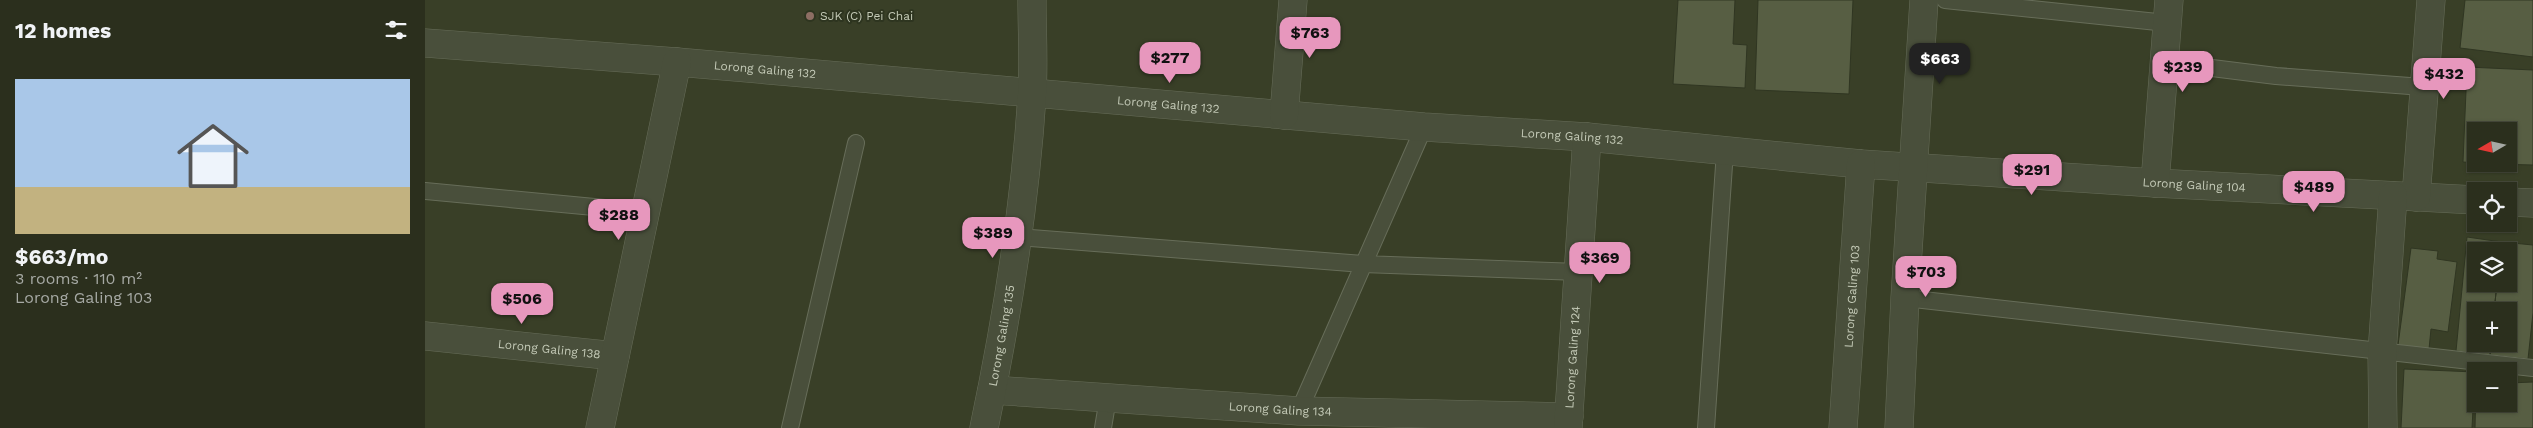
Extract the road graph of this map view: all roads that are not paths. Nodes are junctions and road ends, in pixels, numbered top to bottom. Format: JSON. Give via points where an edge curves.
{"nodes":[{"id":1,"x":1032,"y":0,"type":"edge"},
{"id":2,"x":1293,"y":0,"type":"edge"},
{"id":3,"x":1924,"y":0,"type":"edge"},
{"id":4,"x":1945,"y":0,"type":"edge"},
{"id":5,"x":2431,"y":0,"type":"edge"},
{"id":6,"x":2168,"y":11,"type":"edge"},
{"id":7,"x":425,"y":42,"type":"edge"},
{"id":8,"x":677,"y":62,"type":"junction"},
{"id":9,"x":2164,"y":62,"type":"junction"},
{"id":10,"x":2423,"y":87,"type":"junction"},
{"id":11,"x":1032,"y":94,"type":"junction"},
{"id":12,"x":1284,"y":115,"type":"junction"},
{"id":13,"x":1425,"y":128,"type":"junction"},
{"id":14,"x":1587,"y":137,"type":"junction"},
{"id":15,"x":856,"y":142,"type":"dead end"},
{"id":16,"x":1725,"y":151,"type":"junction"},
{"id":17,"x":1861,"y":164,"type":"junction"},
{"id":18,"x":1913,"y":166,"type":"junction"},
{"id":19,"x":2155,"y":183,"type":"junction"},
{"id":20,"x":425,"y":191,"type":"edge"},
{"id":21,"x":2404,"y":196,"type":"junction"},
{"id":22,"x":2467,"y":200,"type":"edge"},
{"id":23,"x":2517,"y":202,"type":"edge"},
{"id":24,"x":2533,"y":203,"type":"edge"},
{"id":25,"x":647,"y":212,"type":"junction"},
{"id":26,"x":1018,"y":237,"type":"junction"},
{"id":27,"x":1363,"y":264,"type":"junction"},
{"id":28,"x":1579,"y":272,"type":"junction"},
{"id":29,"x":1905,"y":298,"type":"junction"},
{"id":30,"x":425,"y":336,"type":"edge"},
{"id":31,"x":2382,"y":353,"type":"junction"},
{"id":32,"x":615,"y":356,"type":"junction"},
{"id":33,"x":2533,"y":368,"type":"edge"},
{"id":34,"x":992,"y":390,"type":"junction"},
{"id":35,"x":1107,"y":398,"type":"junction"},
{"id":36,"x":1295,"y":419,"type":"edge"},
{"id":37,"x":1569,"y":423,"type":"edge"},
{"id":38,"x":600,"y":428,"type":"edge"},
{"id":39,"x":790,"y":428,"type":"edge"},
{"id":40,"x":984,"y":428,"type":"edge"},
{"id":41,"x":1103,"y":428,"type":"edge"},
{"id":42,"x":1706,"y":428,"type":"edge"},
{"id":43,"x":1843,"y":428,"type":"edge"},
{"id":44,"x":1899,"y":428,"type":"edge"},
{"id":45,"x":2383,"y":428,"type":"edge"}],
"edges":[{"from":1,"to":11,"type":"street","name":"Lorong Galing 135"},
{"from":2,"to":12,"type":"street"},
{"from":3,"to":18,"type":"street"},
{"from":4,"to":6,"type":"lane"},
{"from":5,"to":10,"type":"street"},
{"from":6,"to":9,"type":"street"},
{"from":7,"to":8,"type":"street","name":"Lorong Galing 132"},
{"from":8,"to":11,"type":"street","name":"Lorong Galing 132"},
{"from":8,"to":25,"type":"street"},
{"from":9,"to":10,"type":"lane","via":[[2276,76]]},
{"from":9,"to":19,"type":"street"},
{"from":10,"to":21,"type":"street"},
{"from":11,"to":12,"type":"street","name":"Lorong Galing 132"},
{"from":11,"to":26,"type":"street","name":"Lorong Galing 135"},
{"from":12,"to":13,"type":"street","name":"Lorong Galing 132"},
{"from":13,"to":14,"type":"street","name":"Lorong Galing 132"},
{"from":13,"to":27,"type":"lane"},
{"from":14,"to":16,"type":"street","name":"Lorong Galing 132"},
{"from":14,"to":28,"type":"street","name":"Lorong Galing 124"},
{"from":15,"to":39,"type":"lane"},
{"from":16,"to":17,"type":"street","name":"Lorong Galing 132"},
{"from":16,"to":42,"type":"lane"},
{"from":17,"to":18,"type":"street","name":"Lorong Galing 132"},
{"from":17,"to":43,"type":"street","name":"Lorong Galing 103"},
{"from":18,"to":19,"type":"street","name":"Lorong Galing 104"},
{"from":18,"to":29,"type":"street"},
{"from":19,"to":21,"type":"street","name":"Lorong Galing 104"},
{"from":20,"to":25,"type":"lane"},
{"from":21,"to":22,"type":"street","name":"Lorong Galing 104"},
{"from":21,"to":31,"type":"street"},
{"from":23,"to":24,"type":"street"},
{"from":25,"to":32,"type":"street"},
{"from":26,"to":27,"type":"lane"},
{"from":26,"to":34,"type":"street","name":"Lorong Galing 135"},
{"from":27,"to":28,"type":"lane"},
{"from":27,"to":36,"type":"lane"},
{"from":28,"to":37,"type":"street","name":"Lorong Galing 124"},
{"from":29,"to":31,"type":"lane"},
{"from":29,"to":44,"type":"street"},
{"from":30,"to":32,"type":"street","name":"Lorong Galing 138"},
{"from":31,"to":33,"type":"lane"},
{"from":31,"to":45,"type":"street"},
{"from":32,"to":38,"type":"street"},
{"from":34,"to":35,"type":"street","name":"Lorong Galing 134"},
{"from":34,"to":40,"type":"street","name":"Lorong Galing 135"},
{"from":35,"to":36,"type":"street","name":"Lorong Galing 134"},
{"from":35,"to":41,"type":"lane"},
{"from":36,"to":37,"type":"street","name":"Lorong Galing 134"}]}
